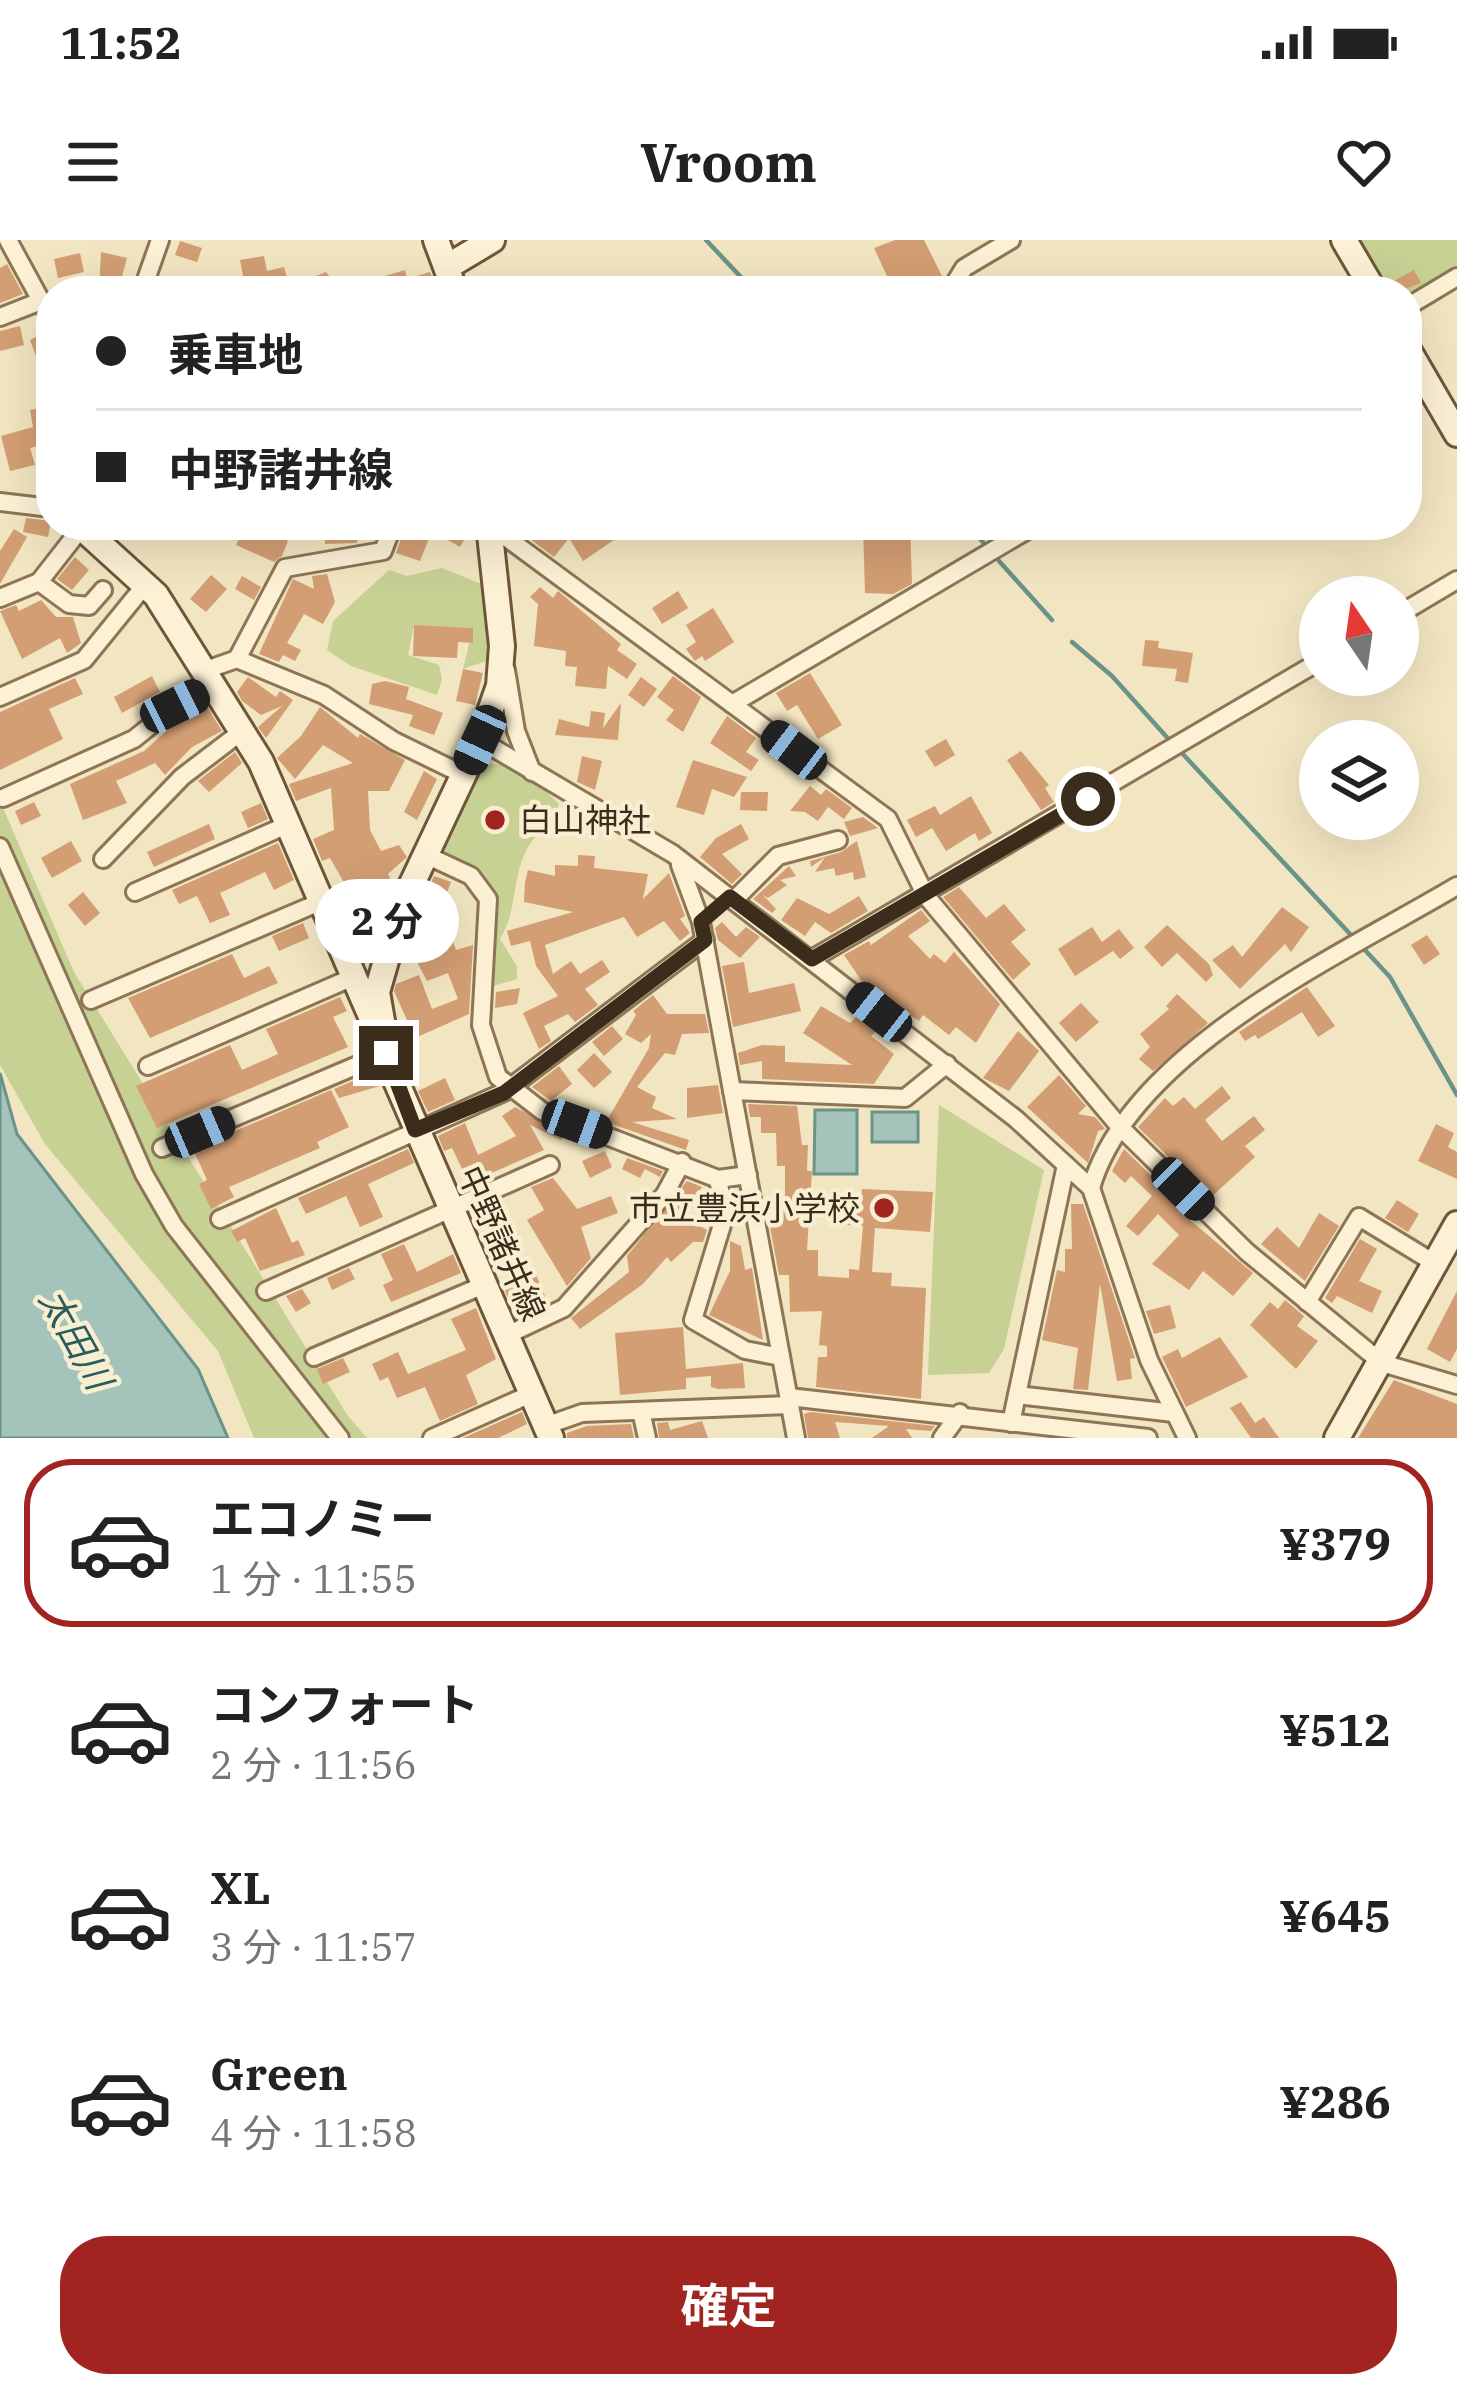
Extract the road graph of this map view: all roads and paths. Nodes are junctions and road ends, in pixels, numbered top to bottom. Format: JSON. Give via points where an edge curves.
{"nodes":[{"id":1,"x":160,"y":240,"type":"edge"},
{"id":2,"x":436,"y":240,"type":"edge"},
{"id":3,"x":492,"y":240,"type":"edge"},
{"id":4,"x":1011,"y":240,"type":"edge"},
{"id":5,"x":1344,"y":240,"type":"edge"},
{"id":6,"x":8,"y":252,"type":"edge"},
{"id":7,"x":147,"y":276,"type":"edge"},
{"id":8,"x":450,"y":276,"type":"edge"},
{"id":9,"x":454,"y":276,"type":"edge"},
{"id":10,"x":959,"y":276,"type":"edge"},
{"id":11,"x":1365,"y":276,"type":"edge"},
{"id":12,"x":1457,"y":278,"type":"edge"},
{"id":13,"x":36,"y":294,"type":"edge"},
{"id":14,"x":1422,"y":298,"type":"edge"},
{"id":15,"x":36,"y":303,"type":"edge"},
{"id":16,"x":0,"y":317,"type":"edge"},
{"id":17,"x":1422,"y":374,"type":"edge"},
{"id":18,"x":1457,"y":434,"type":"edge"},
{"id":19,"x":0,"y":502,"type":"edge"},
{"id":20,"x":36,"y":506,"type":"edge"},
{"id":21,"x":70,"y":540,"type":"edge"},
{"id":22,"x":96,"y":540,"type":"edge"},
{"id":23,"x":387,"y":540,"type":"edge"},
{"id":24,"x":492,"y":540,"type":"edge"},
{"id":25,"x":506,"y":540,"type":"edge"},
{"id":26,"x":1011,"y":540,"type":"edge"},
{"id":27,"x":1457,"y":580,"type":"edge"},
{"id":28,"x":39,"y":582,"type":"junction"},
{"id":29,"x":146,"y":585,"type":"junction"},
{"id":30,"x":103,"y":590,"type":"dead end"},
{"id":31,"x":0,"y":598,"type":"edge"},
{"id":32,"x":1419,"y":603,"type":"edge"},
{"id":33,"x":502,"y":646,"type":"junction"},
{"id":34,"x":237,"y":659,"type":"junction"},
{"id":35,"x":1299,"y":674,"type":"edge"},
{"id":36,"x":208,"y":679,"type":"junction"},
{"id":37,"x":0,"y":697,"type":"edge"},
{"id":38,"x":732,"y":704,"type":"junction"},
{"id":39,"x":242,"y":732,"type":"junction"},
{"id":40,"x":480,"y":740,"type":"junction"},
{"id":41,"x":532,"y":772,"type":"junction"},
{"id":42,"x":464,"y":775,"type":"junction"},
{"id":43,"x":3,"y":798,"type":"dead end"},
{"id":44,"x":287,"y":825,"type":"junction"},
{"id":45,"x":838,"y":840,"type":"dead end"},
{"id":46,"x":0,"y":847,"type":"edge"},
{"id":47,"x":673,"y":854,"type":"junction"},
{"id":48,"x":426,"y":855,"type":"junction"},
{"id":49,"x":103,"y":859,"type":"dead end"},
{"id":50,"x":1457,"y":886,"type":"edge"},
{"id":51,"x":135,"y":892,"type":"dead end"},
{"id":52,"x":926,"y":896,"type":"junction"},
{"id":53,"x":732,"y":898,"type":"junction"},
{"id":54,"x":320,"y":902,"type":"junction"},
{"id":55,"x":703,"y":931,"type":"junction"},
{"id":56,"x":812,"y":959,"type":"junction"},
{"id":57,"x":351,"y":978,"type":"junction"},
{"id":58,"x":91,"y":1000,"type":"dead end"},
{"id":59,"x":384,"y":1045,"type":"junction"},
{"id":60,"x":946,"y":1064,"type":"junction"},
{"id":61,"x":148,"y":1066,"type":"dead end"},
{"id":62,"x":509,"y":1089,"type":"junction"},
{"id":63,"x":732,"y":1091,"type":"junction"},
{"id":64,"x":1119,"y":1126,"type":"junction"},
{"id":65,"x":415,"y":1130,"type":"junction"},
{"id":66,"x":162,"y":1148,"type":"dead end"},
{"id":67,"x":682,"y":1162,"type":"junction"},
{"id":68,"x":550,"y":1165,"type":"dead end"},
{"id":69,"x":1066,"y":1165,"type":"junction"},
{"id":70,"x":748,"y":1175,"type":"junction"},
{"id":71,"x":718,"y":1179,"type":"junction"},
{"id":72,"x":1091,"y":1188,"type":"junction"},
{"id":73,"x":451,"y":1210,"type":"junction"},
{"id":74,"x":220,"y":1219,"type":"dead end"},
{"id":75,"x":1457,"y":1224,"type":"edge"},
{"id":76,"x":1436,"y":1264,"type":"junction"},
{"id":77,"x":484,"y":1285,"type":"junction"},
{"id":78,"x":266,"y":1291,"type":"dead end"},
{"id":79,"x":1307,"y":1302,"type":"junction"},
{"id":80,"x":507,"y":1335,"type":"junction"},
{"id":81,"x":314,"y":1357,"type":"dead end"},
{"id":82,"x":781,"y":1357,"type":"junction"},
{"id":83,"x":1382,"y":1363,"type":"junction"},
{"id":84,"x":1457,"y":1385,"type":"edge"},
{"id":85,"x":533,"y":1393,"type":"junction"},
{"id":86,"x":1017,"y":1395,"type":"junction"},
{"id":87,"x":789,"y":1401,"type":"junction"},
{"id":88,"x":641,"y":1411,"type":"junction"},
{"id":89,"x":960,"y":1413,"type":"junction"},
{"id":90,"x":1174,"y":1413,"type":"junction"},
{"id":91,"x":1012,"y":1428,"type":"edge"},
{"id":92,"x":549,"y":1434,"type":"edge"},
{"id":93,"x":1133,"y":1436,"type":"edge"},
{"id":94,"x":340,"y":1438,"type":"edge"},
{"id":95,"x":432,"y":1438,"type":"edge"},
{"id":96,"x":647,"y":1438,"type":"edge"},
{"id":97,"x":796,"y":1438,"type":"edge"},
{"id":98,"x":943,"y":1438,"type":"edge"},
{"id":99,"x":1187,"y":1438,"type":"edge"},
{"id":100,"x":1337,"y":1438,"type":"edge"}],
"edges":[{"from":1,"to":7,"type":"street"},
{"from":2,"to":8,"type":"street"},
{"from":3,"to":9,"type":"street"},
{"from":4,"to":10,"type":"street"},
{"from":5,"to":11,"type":"street"},
{"from":6,"to":13,"type":"street"},
{"from":12,"to":14,"type":"street"},
{"from":15,"to":16,"type":"street"},
{"from":17,"to":18,"type":"street"},
{"from":19,"to":20,"type":"street"},
{"from":21,"to":28,"type":"street"},
{"from":22,"to":29,"type":"street"},
{"from":23,"to":34,"type":"street","via":[[383,551],[285,568]]},
{"from":24,"to":33,"type":"street","name":"中野諸井線"},
{"from":25,"to":38,"type":"street"},
{"from":26,"to":38,"type":"street"},
{"from":27,"to":32,"type":"street"},
{"from":28,"to":30,"type":"street","via":[[69,604],[89,606]]},
{"from":28,"to":31,"type":"street"},
{"from":29,"to":36,"type":"street"},
{"from":29,"to":37,"type":"street","via":[[84,660]]},
{"from":33,"to":40,"type":"street","name":"中野諸井線","via":[[499,686]]},
{"from":33,"to":41,"type":"street"},
{"from":34,"to":36,"type":"street"},
{"from":34,"to":42,"type":"street","via":[[325,695]]},
{"from":35,"to":52,"type":"street"},
{"from":36,"to":39,"type":"street"},
{"from":36,"to":43,"type":"street","via":[[134,740]]},
{"from":38,"to":52,"type":"street","via":[[888,819]]},
{"from":39,"to":44,"type":"street"},
{"from":39,"to":49,"type":"street","via":[[182,777]]},
{"from":40,"to":41,"type":"street"},
{"from":40,"to":42,"type":"street","name":"中野諸井線"},
{"from":41,"to":47,"type":"street"},
{"from":42,"to":48,"type":"street","name":"中野諸井線"},
{"from":44,"to":51,"type":"street"},
{"from":44,"to":54,"type":"street"},
{"from":45,"to":53,"type":"street","via":[[778,856]]},
{"from":46,"to":94,"type":"street","via":[[174,1226]]},
{"from":47,"to":53,"type":"street"},
{"from":47,"to":55,"type":"street"},
{"from":48,"to":59,"type":"street","name":"中野諸井線","via":[[388,943],[377,992]]},
{"from":48,"to":62,"type":"street","via":[[471,876],[488,899],[481,1025]]},
{"from":50,"to":64,"type":"street","via":[[1238,1012]]},
{"from":52,"to":56,"type":"street"},
{"from":52,"to":64,"type":"street"},
{"from":53,"to":55,"type":"street"},
{"from":53,"to":56,"type":"street"},
{"from":54,"to":57,"type":"street"},
{"from":54,"to":58,"type":"street"},
{"from":55,"to":62,"type":"street"},
{"from":55,"to":63,"type":"street"},
{"from":56,"to":60,"type":"street"},
{"from":57,"to":59,"type":"street"},
{"from":57,"to":61,"type":"street"},
{"from":59,"to":65,"type":"street","name":"中野諸井線"},
{"from":59,"to":66,"type":"street"},
{"from":60,"to":63,"type":"street","via":[[904,1098]]},
{"from":60,"to":69,"type":"street"},
{"from":62,"to":65,"type":"street"},
{"from":62,"to":67,"type":"street","via":[[542,1111]]},
{"from":63,"to":70,"type":"street"},
{"from":64,"to":72,"type":"street"},
{"from":64,"to":79,"type":"street"},
{"from":65,"to":73,"type":"street","name":"中野諸井線"},
{"from":65,"to":74,"type":"street"},
{"from":67,"to":71,"type":"street"},
{"from":67,"to":80,"type":"street","via":[[614,1257],[564,1307]]},
{"from":68,"to":73,"type":"street"},
{"from":69,"to":72,"type":"street"},
{"from":69,"to":86,"type":"street"},
{"from":70,"to":71,"type":"street"},
{"from":70,"to":82,"type":"street"},
{"from":71,"to":82,"type":"street","via":[[725,1215],[693,1320],[745,1350]]},
{"from":72,"to":90,"type":"street"},
{"from":73,"to":77,"type":"street","name":"中野諸井線"},
{"from":73,"to":78,"type":"street"},
{"from":75,"to":76,"type":"street"},
{"from":76,"to":79,"type":"street","via":[[1359,1217]]},
{"from":76,"to":83,"type":"street"},
{"from":77,"to":80,"type":"street","name":"中野諸井線"},
{"from":77,"to":81,"type":"street"},
{"from":79,"to":83,"type":"street"},
{"from":80,"to":85,"type":"street","name":"中野諸井線"},
{"from":82,"to":87,"type":"street"},
{"from":83,"to":84,"type":"street"},
{"from":83,"to":100,"type":"street"},
{"from":85,"to":92,"type":"street","name":"中野諸井線"},
{"from":85,"to":95,"type":"street"},
{"from":86,"to":90,"type":"street"},
{"from":86,"to":91,"type":"street"},
{"from":87,"to":88,"type":"street"},
{"from":87,"to":89,"type":"street"},
{"from":87,"to":97,"type":"street"},
{"from":88,"to":92,"type":"street","via":[[582,1413]]},
{"from":88,"to":96,"type":"street"},
{"from":89,"to":91,"type":"street"},
{"from":89,"to":98,"type":"street"},
{"from":90,"to":99,"type":"street"},
{"from":91,"to":93,"type":"street"}]}
